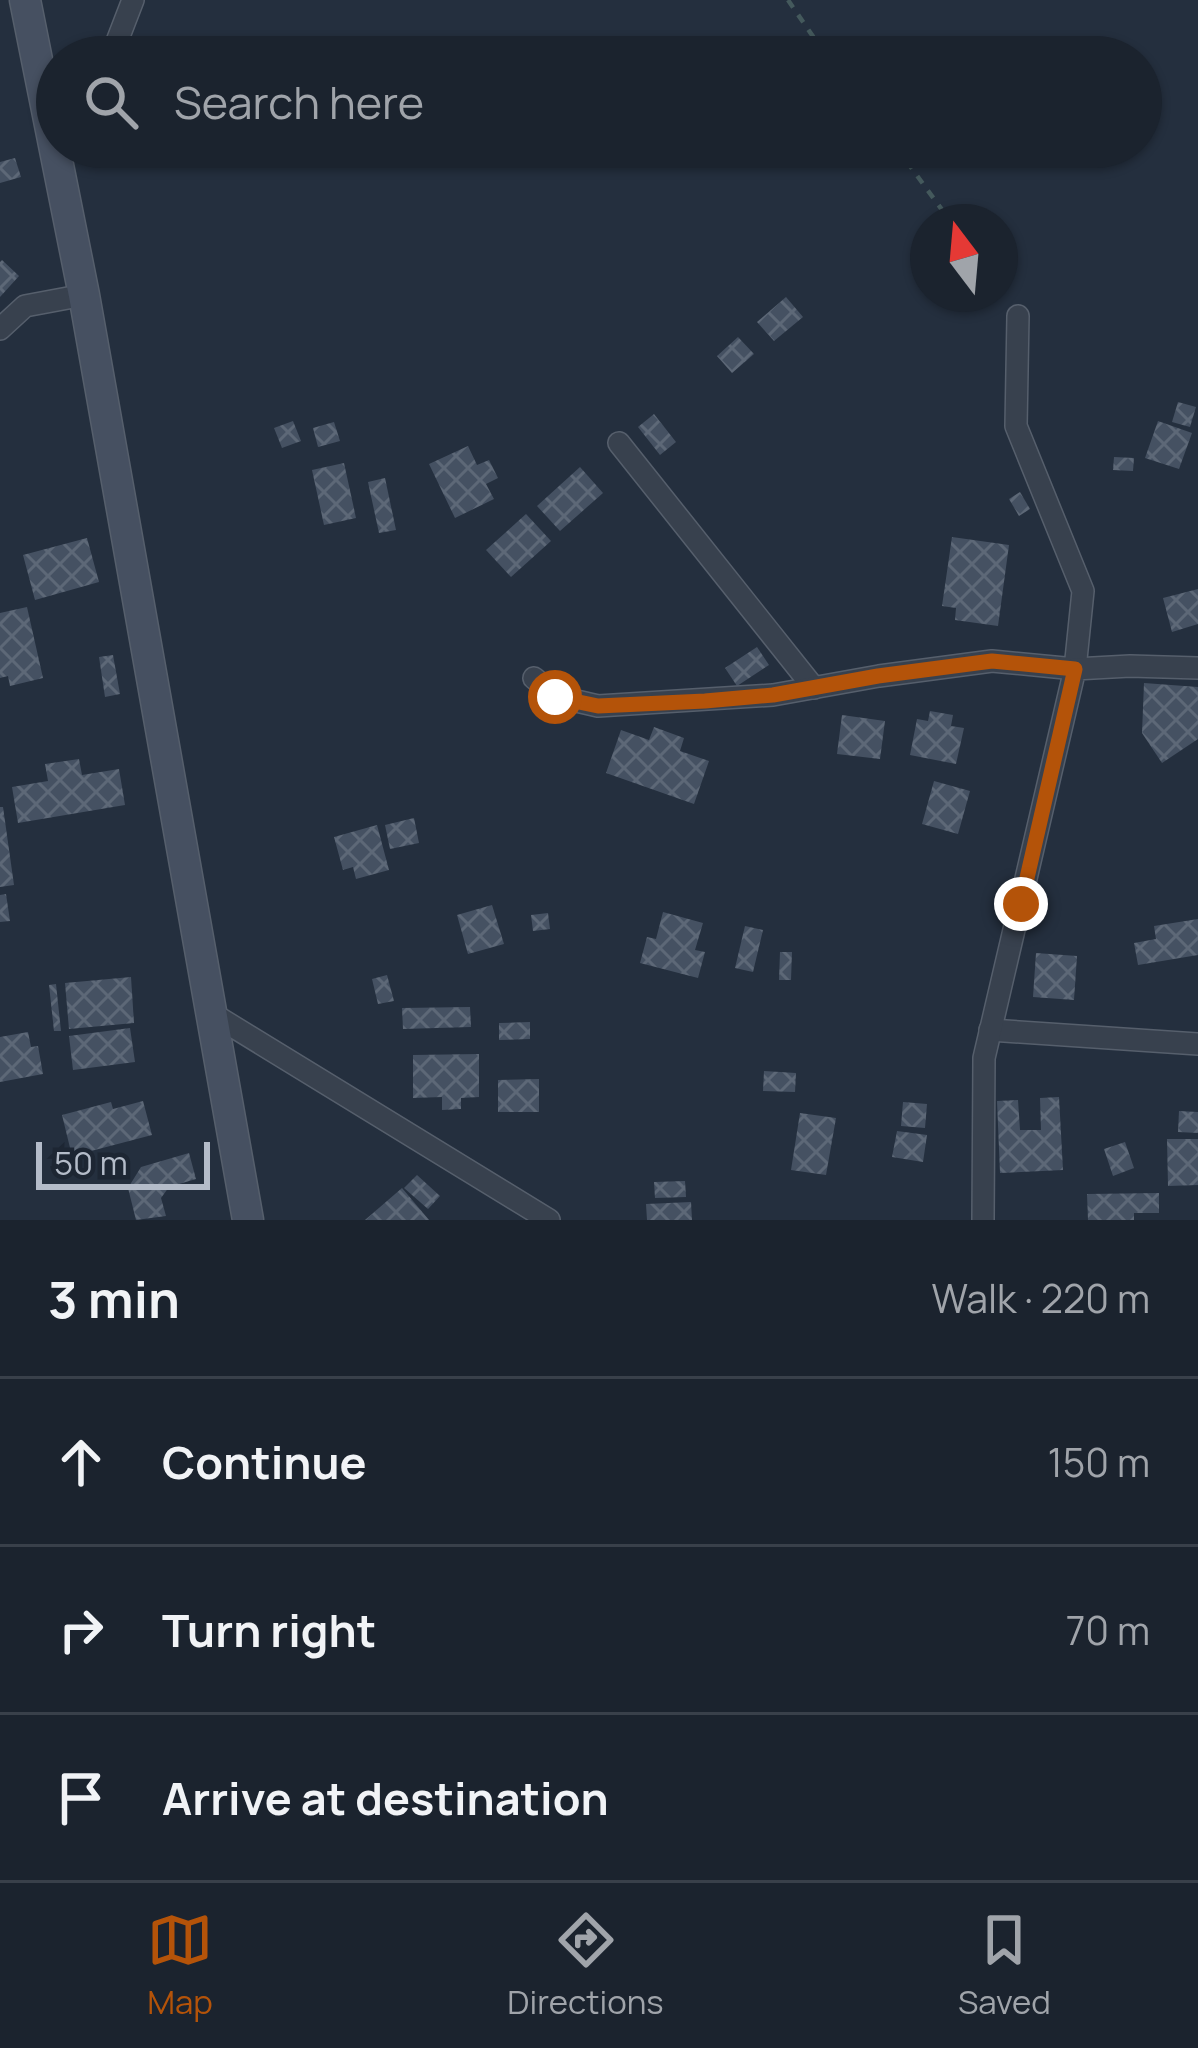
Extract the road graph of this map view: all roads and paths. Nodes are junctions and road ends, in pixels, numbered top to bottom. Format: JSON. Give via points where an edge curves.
{"nodes":[{"id":1,"x":25,"y":0,"type":"edge"},
{"id":2,"x":133,"y":0,"type":"edge"},
{"id":3,"x":788,"y":0,"type":"edge"},
{"id":4,"x":119,"y":36,"type":"edge"},
{"id":5,"x":813,"y":36,"type":"edge"},
{"id":6,"x":36,"y":46,"type":"edge"},
{"id":7,"x":62,"y":168,"type":"edge"},
{"id":8,"x":911,"y":168,"type":"edge"},
{"id":9,"x":938,"y":204,"type":"edge"},
{"id":10,"x":85,"y":296,"type":"junction"},
{"id":11,"x":1018,"y":316,"type":"dead end"},
{"id":12,"x":0,"y":329,"type":"edge"},
{"id":13,"x":619,"y":443,"type":"dead end"},
{"id":14,"x":1198,"y":668,"type":"edge"},
{"id":15,"x":1075,"y":669,"type":"junction"},
{"id":16,"x":535,"y":678,"type":"dead end"},
{"id":17,"x":814,"y":688,"type":"junction"},
{"id":18,"x":211,"y":1013,"type":"junction"},
{"id":19,"x":990,"y":1030,"type":"junction"},
{"id":20,"x":1198,"y":1043,"type":"edge"},
{"id":21,"x":248,"y":1220,"type":"edge"},
{"id":22,"x":550,"y":1220,"type":"edge"},
{"id":23,"x":982,"y":1220,"type":"edge"}],
"edges":[{"from":1,"to":6,"type":"main road"},
{"from":2,"to":4,"type":"street"},
{"from":3,"to":5,"type":"path"},
{"from":7,"to":10,"type":"main road"},
{"from":8,"to":9,"type":"path"},
{"from":10,"to":12,"type":"street","via":[[25,306]]},
{"from":10,"to":18,"type":"main road"},
{"from":11,"to":15,"type":"street","via":[[1016,426],[1083,590]]},
{"from":13,"to":17,"type":"street"},
{"from":14,"to":15,"type":"street"},
{"from":15,"to":17,"type":"street","via":[[992,661]]},
{"from":15,"to":19,"type":"street"},
{"from":16,"to":17,"type":"street","via":[[555,697],[598,706]]},
{"from":18,"to":21,"type":"main road"},
{"from":18,"to":22,"type":"street"},
{"from":19,"to":20,"type":"street"},
{"from":19,"to":23,"type":"street"}]}
